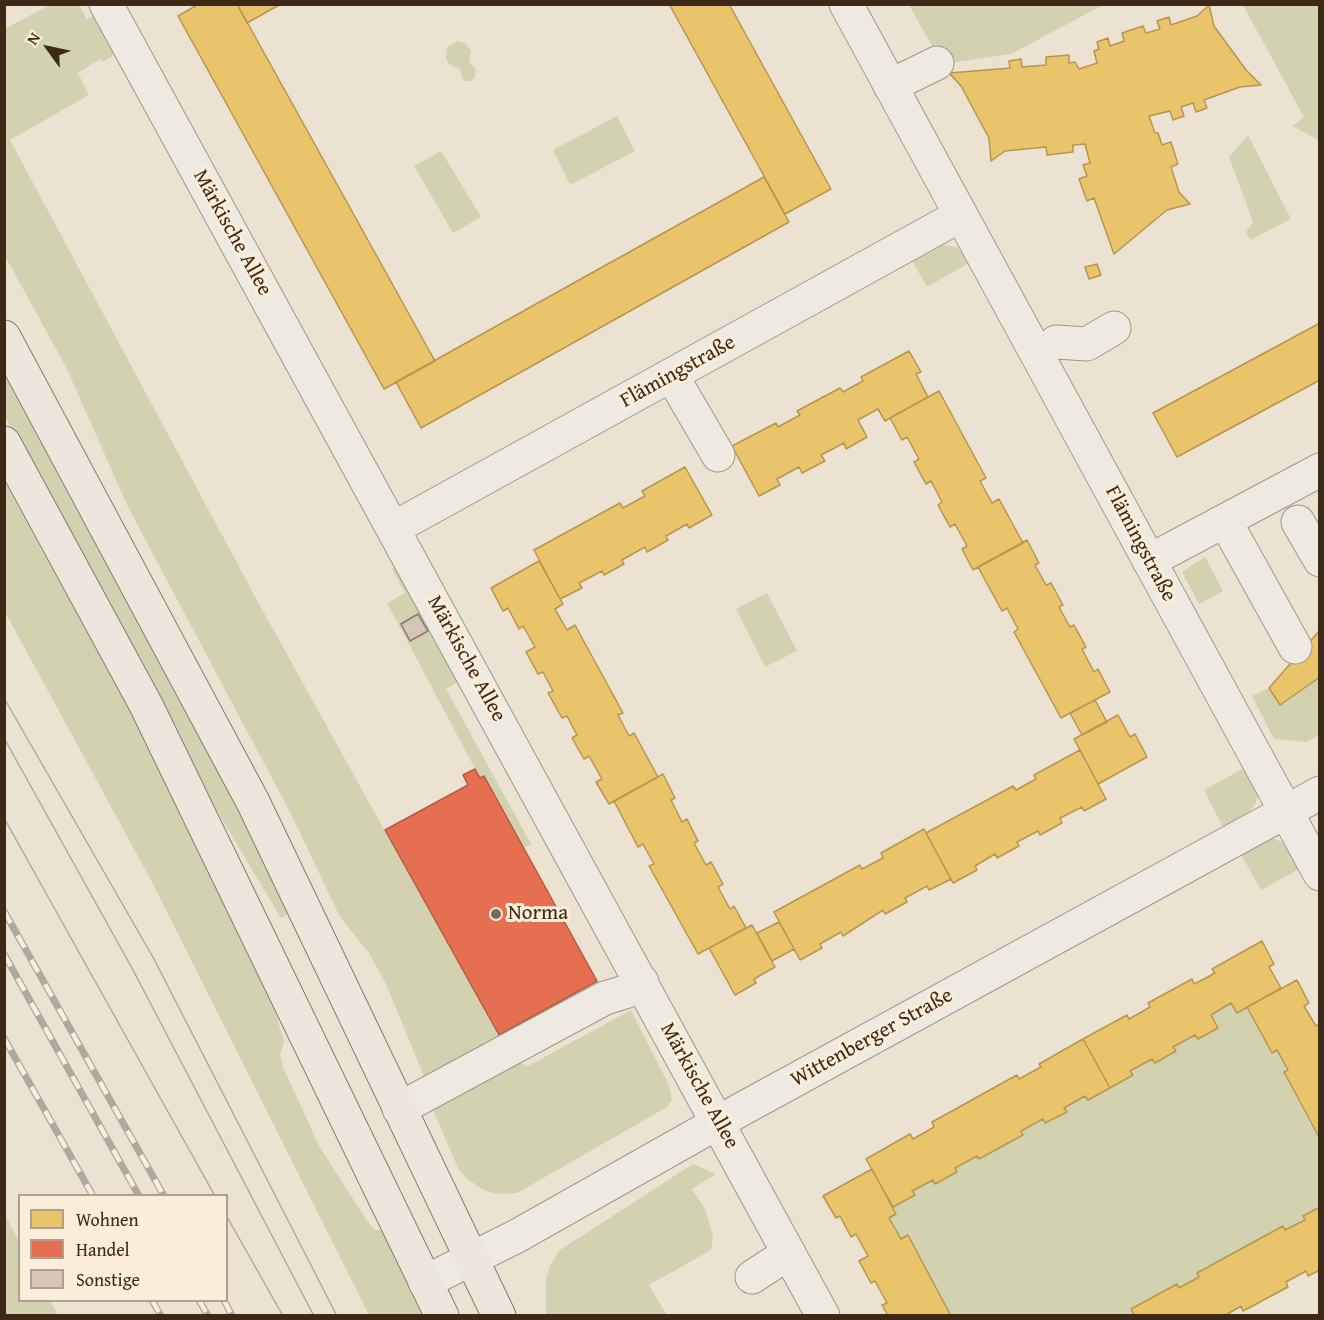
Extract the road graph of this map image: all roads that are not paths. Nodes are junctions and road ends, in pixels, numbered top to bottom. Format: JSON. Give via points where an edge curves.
{"nodes":[{"id":1,"x":106,"y":4,"type":"edge"},
{"id":2,"x":846,"y":4,"type":"edge"},
{"id":3,"x":937,"y":63,"type":"dead end"},
{"id":4,"x":890,"y":86,"type":"junction"},
{"id":5,"x":961,"y":215,"type":"junction"},
{"id":6,"x":1114,"y":328,"type":"dead end"},
{"id":7,"x":4,"y":337,"type":"edge"},
{"id":8,"x":1056,"y":342,"type":"dead end"},
{"id":9,"x":672,"y":376,"type":"junction"},
{"id":10,"x":4,"y":443,"type":"edge"},
{"id":11,"x":718,"y":455,"type":"dead end"},
{"id":12,"x":1320,"y":470,"type":"edge"},
{"id":13,"x":1225,"y":521,"type":"junction"},
{"id":14,"x":1298,"y":522,"type":"dead end"},
{"id":15,"x":394,"y":528,"type":"junction"},
{"id":16,"x":1320,"y":560,"type":"edge"},
{"id":17,"x":1149,"y":561,"type":"junction"},
{"id":18,"x":1295,"y":647,"type":"dead end"},
{"id":19,"x":1320,"y":793,"type":"edge"},
{"id":20,"x":1286,"y":811,"type":"junction"},
{"id":21,"x":1320,"y":874,"type":"edge"},
{"id":22,"x":642,"y":982,"type":"junction"},
{"id":23,"x":399,"y":1109,"type":"junction"},
{"id":24,"x":718,"y":1122,"type":"junction"},
{"id":25,"x":789,"y":1253,"type":"junction"},
{"id":26,"x":470,"y":1259,"type":"junction"},
{"id":27,"x":752,"y":1277,"type":"dead end"},
{"id":28,"x":425,"y":1282,"type":"junction"},
{"id":29,"x":442,"y":1316,"type":"edge"},
{"id":30,"x":499,"y":1316,"type":"edge"},
{"id":31,"x":823,"y":1316,"type":"edge"}],
"edges":[{"from":1,"to":15,"type":"street","name":"Märkische Allee"},
{"from":2,"to":4,"type":"street","name":"Flämingstraße"},
{"from":3,"to":4,"type":"street"},
{"from":4,"to":5,"type":"street","name":"Flämingstraße"},
{"from":5,"to":9,"type":"street","name":"Flämingstraße"},
{"from":5,"to":17,"type":"street","name":"Flämingstraße"},
{"from":6,"to":8,"type":"street","via":[[1087,344]]},
{"from":7,"to":23,"type":"main road","via":[[253,802]]},
{"from":9,"to":11,"type":"street"},
{"from":9,"to":15,"type":"street","name":"Flämingstraße"},
{"from":10,"to":28,"type":"main road","via":[[146,705]]},
{"from":12,"to":13,"type":"street"},
{"from":13,"to":17,"type":"street"},
{"from":13,"to":18,"type":"street"},
{"from":14,"to":16,"type":"street"},
{"from":15,"to":22,"type":"street","name":"Märkische Allee"},
{"from":17,"to":20,"type":"street","name":"Flämingstraße"},
{"from":19,"to":20,"type":"street","name":"Wittenberger Straße"},
{"from":20,"to":21,"type":"street","name":"Flämingstraße"},
{"from":20,"to":24,"type":"street","name":"Wittenberger Straße"},
{"from":22,"to":23,"type":"street"},
{"from":22,"to":24,"type":"street","name":"Märkische Allee"},
{"from":23,"to":26,"type":"main road"},
{"from":24,"to":25,"type":"street","name":"Märkische Allee"},
{"from":24,"to":26,"type":"street","name":"Wittenberger Straße"},
{"from":25,"to":27,"type":"street"},
{"from":25,"to":31,"type":"street","name":"Märkische Allee"},
{"from":26,"to":28,"type":"street","name":"Wittenberger Straße"},
{"from":26,"to":30,"type":"main road"},
{"from":28,"to":29,"type":"main road"}]}
